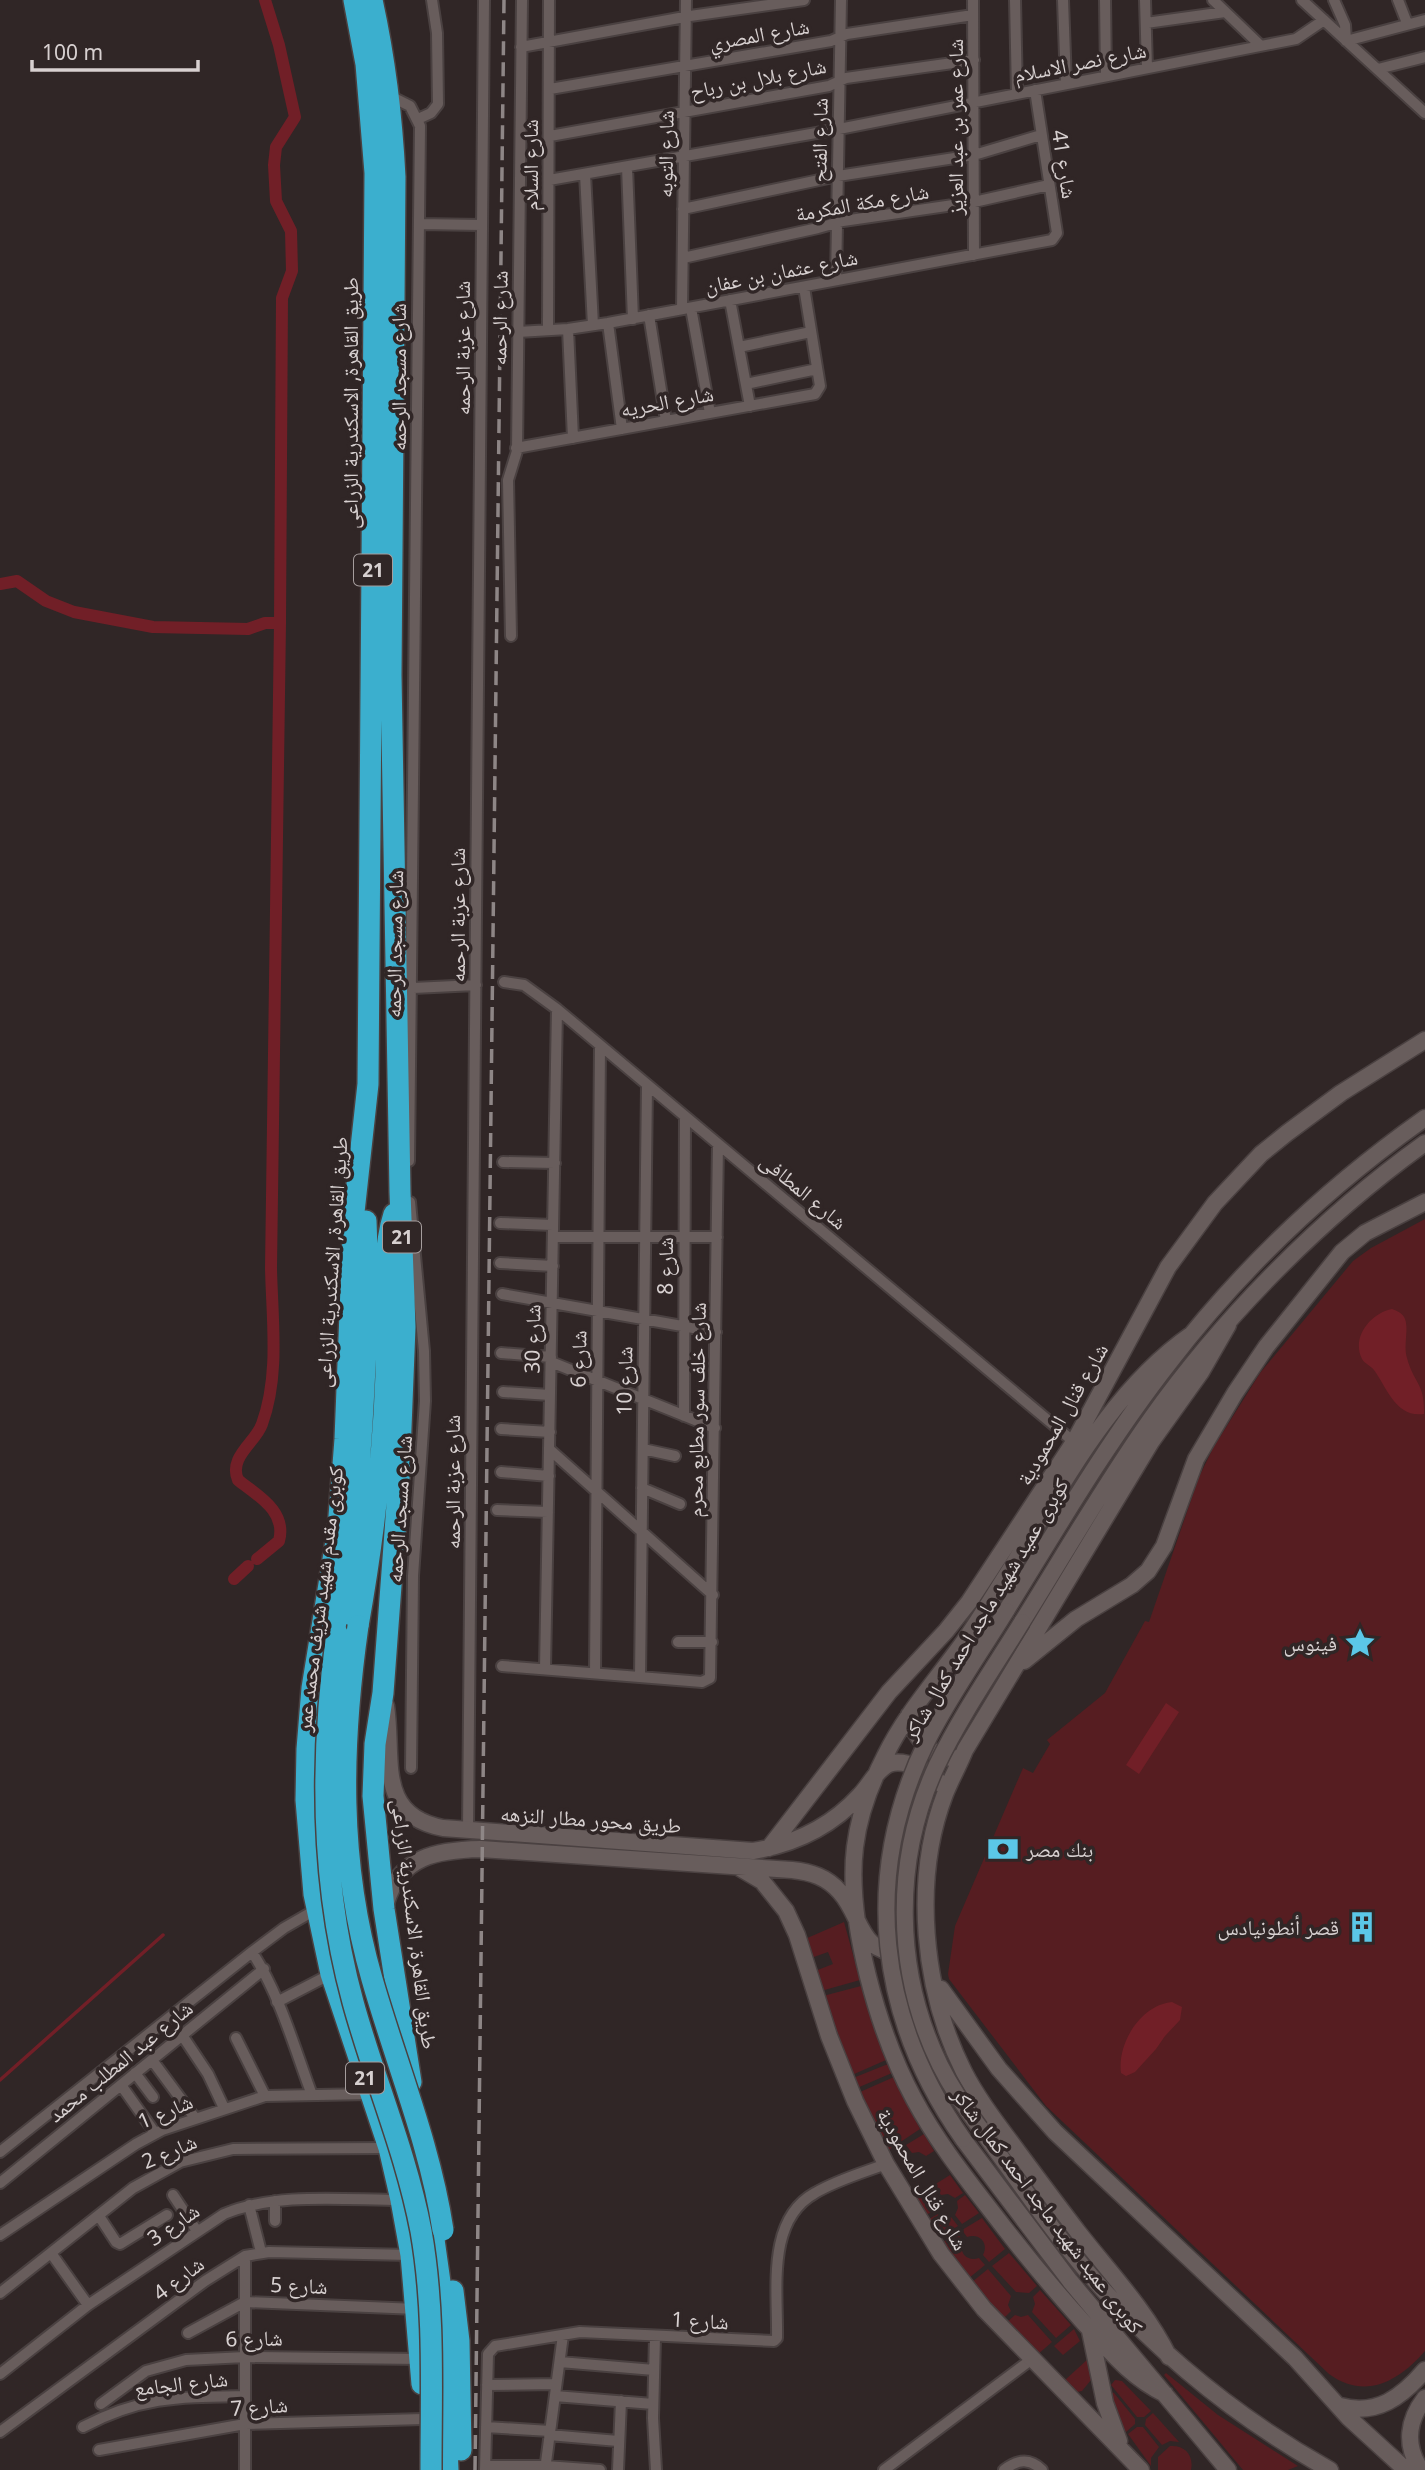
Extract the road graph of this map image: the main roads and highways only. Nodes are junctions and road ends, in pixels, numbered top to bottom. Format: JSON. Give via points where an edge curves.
{"nodes":[{"id":1,"x":354,"y":0,"type":"edge"},
{"id":2,"x":372,"y":0,"type":"edge"},
{"id":3,"x":1425,"y":1040,"type":"edge"},
{"id":4,"x":1425,"y":1118,"type":"edge"},
{"id":5,"x":363,"y":1142,"type":"junction"},
{"id":6,"x":1425,"y":1143,"type":"edge"},
{"id":7,"x":400,"y":1192,"type":"junction"},
{"id":8,"x":1425,"y":1202,"type":"edge"},
{"id":9,"x":1228,"y":1325,"type":"junction"},
{"id":10,"x":1192,"y":1334,"type":"junction"},
{"id":11,"x":1009,"y":1674,"type":"junction"},
{"id":12,"x":312,"y":1688,"type":"junction"},
{"id":13,"x":383,"y":1693,"type":"junction"},
{"id":14,"x":909,"y":1715,"type":"junction"},
{"id":15,"x":965,"y":1750,"type":"junction"},
{"id":16,"x":875,"y":1777,"type":"junction"},
{"id":17,"x":945,"y":1793,"type":"junction"},
{"id":18,"x":769,"y":1848,"type":"junction"},
{"id":19,"x":740,"y":1868,"type":"junction"},
{"id":20,"x":384,"y":1909,"type":"junction"},
{"id":21,"x":860,"y":1929,"type":"junction"},
{"id":22,"x":927,"y":1938,"type":"junction"},
{"id":23,"x":933,"y":1975,"type":"junction"},
{"id":24,"x":394,"y":1985,"type":"junction"},
{"id":25,"x":870,"y":1986,"type":"junction"},
{"id":26,"x":338,"y":1996,"type":"junction"},
{"id":27,"x":1090,"y":2329,"type":"junction"},
{"id":28,"x":1169,"y":2357,"type":"junction"},
{"id":29,"x":1425,"y":2370,"type":"edge"},
{"id":30,"x":1165,"y":2394,"type":"junction"},
{"id":31,"x":1425,"y":2398,"type":"edge"},
{"id":32,"x":1340,"y":2406,"type":"junction"},
{"id":33,"x":1129,"y":2456,"type":"junction"},
{"id":34,"x":422,"y":2470,"type":"edge"},
{"id":35,"x":432,"y":2470,"type":"edge"},
{"id":36,"x":448,"y":2470,"type":"edge"},
{"id":37,"x":461,"y":2470,"type":"edge"},
{"id":38,"x":1141,"y":2470,"type":"edge"},
{"id":39,"x":1227,"y":2470,"type":"edge"},
{"id":40,"x":1330,"y":2470,"type":"edge"},
{"id":41,"x":1406,"y":2470,"type":"edge"},
{"id":42,"x":1420,"y":2470,"type":"edge"}],
"edges":[{"from":1,"to":5,"type":"highway","name":"طريق القاهرة, الاسكندرية الزراعى","number":"21","via":[[366,64],[376,186],[371,865]]},
{"from":2,"to":7,"type":"highway","name":"طريق القاهرة, الاسكندرية الزراعى","number":"21","via":[[388,95],[394,177],[391,675]]},
{"from":3,"to":18,"type":"main road","name":"شارع قنال المحمودية","via":[[1296,1126],[1261,1154],[1215,1203],[1157,1285],[1074,1442],[963,1610],[889,1692]]},
{"from":4,"to":10,"type":"main road","via":[[1310,1212]]},
{"from":5,"to":12,"type":"highway","name":"طريق القاهرة, الاسكندرية الزراعى","number":"21","via":[[354,1213],[338,1529]]},
{"from":5,"to":35,"type":"highway","name":"كوبرى مقدم شهيد شريف محمد عمر","bridge":true,"via":[[368,1272],[362,1452],[328,1706],[325,1779],[332,1892],[352,2000],[403,2157],[421,2231],[430,2320]]},
{"from":6,"to":9,"type":"main road","via":[[1316,1233]]},
{"from":7,"to":13,"type":"highway","name":"طريق القاهرة, الاسكندرية الزراعى","number":"21","via":[[405,1327]]},
{"from":7,"to":37,"type":"highway","name":"كوبرى مقدم شهيد شريف محمد عمر","bridge":true,"via":[[387,1244],[383,1441],[348,1695],[345,1765],[351,1871],[372,1978],[429,2160],[455,2297]]},
{"from":8,"to":11,"type":"main road","via":[[1366,1233],[1342,1252],[1266,1348],[1196,1459],[1164,1546],[1148,1572],[1059,1632]]},
{"from":9,"to":11,"type":"main road"},
{"from":9,"to":28,"type":"main road","name":"كوبرى عميد شهيد ماجد احمد كمال شاكر","bridge":true,"via":[[1129,1450],[960,1723],[920,1809],[906,1879],[910,1975],[940,2066],[979,2128],[1081,2265]]},
{"from":10,"to":14,"type":"main road","via":[[1151,1366],[1109,1417],[968,1636]]},
{"from":10,"to":30,"type":"main road","name":"كوبرى عميد شهيد ماجد احمد كمال شاكر","bridge":true,"via":[[1104,1454],[941,1715],[915,1769],[898,1820],[886,1891],[889,1963],[902,2021],[930,2088],[1070,2281]]},
{"from":11,"to":15,"type":"main road"},
{"from":12,"to":13,"type":"highway","via":[[327,1671],[350,1665],[371,1674]]},
{"from":12,"to":26,"type":"highway","name":"طريق القاهرة, الاسكندرية الزراعى","number":"21","via":[[306,1800],[314,1894]]},
{"from":13,"to":18,"type":"main road","name":"طريق محور مطار النزهه","via":[[391,1783],[398,1802],[423,1823],[736,1851]]},
{"from":13,"to":20,"type":"highway","name":"طريق القاهرة, الاسكندرية الزراعى","number":"21","via":[[373,1796]]},
{"from":14,"to":15,"type":"main road","via":[[916,1737],[944,1756],[955,1758]]},
{"from":14,"to":16,"type":"main road"},
{"from":15,"to":17,"type":"main road"},
{"from":16,"to":17,"type":"main road","via":[[887,1765],[904,1763],[936,1779]]},
{"from":16,"to":18,"type":"main road","name":"طريق محور مطار النزهه","via":[[829,1823]]},
{"from":16,"to":21,"type":"main road","via":[[854,1850]]},
{"from":17,"to":22,"type":"main road","via":[[931,1845]]},
{"from":19,"to":20,"type":"main road","name":"طريق محور مطار النزهه","via":[[481,1849],[444,1851],[422,1858],[404,1871],[390,1888]]},
{"from":19,"to":21,"type":"main road","name":"طريق محور مطار النزهه","via":[[792,1870],[822,1878],[846,1898]]},
{"from":19,"to":33,"type":"main road","name":"شارع قنال المحمودية","via":[[762,1881],[786,1911],[837,2057],[886,2164],[922,2225],[962,2282]]},
{"from":20,"to":24,"type":"highway","name":"طريق القاهرة, الاسكندرية الزراعى","number":"21"},
{"from":21,"to":22,"type":"main road","via":[[876,1946],[891,1953],[908,1952]]},
{"from":21,"to":25,"type":"main road"},
{"from":22,"to":23,"type":"main road"},
{"from":23,"to":25,"type":"main road","via":[[913,1966],[887,1969],[875,1975]]},
{"from":23,"to":28,"type":"main road","via":[[948,2034],[976,2093],[1142,2310]]},
{"from":23,"to":32,"type":"main road","via":[[958,2015],[1033,2109]]},
{"from":24,"to":26,"type":"highway","via":[[380,2001],[369,2005],[358,2006]]},
{"from":24,"to":36,"type":"highway","name":"طريق القاهرة, الاسكندرية الزراعى","number":"21","via":[[440,2282]]},
{"from":25,"to":27,"type":"main road","via":[[901,2072],[930,2126],[1012,2238]]},
{"from":26,"to":34,"type":"highway","name":"طريق القاهرة, الاسكندرية الزراعى","number":"21","via":[[389,2148],[411,2255],[421,2359]]},
{"from":27,"to":30,"type":"main road","via":[[1124,2368]]},
{"from":27,"to":33,"type":"main road","via":[[1109,2417]]},
{"from":28,"to":40,"type":"main road","via":[[1256,2424]]},
{"from":29,"to":32,"type":"main road","via":[[1383,2406],[1354,2410]]},
{"from":30,"to":39,"type":"main road","name":"كوبرى عميد شهيد ماجد احمد كمال شاكر"},
{"from":31,"to":42,"type":"main road","via":[[1409,2432]]},
{"from":32,"to":41,"type":"main road"},
{"from":33,"to":38,"type":"main road","name":"شارع قنال المحمودية"}]}
